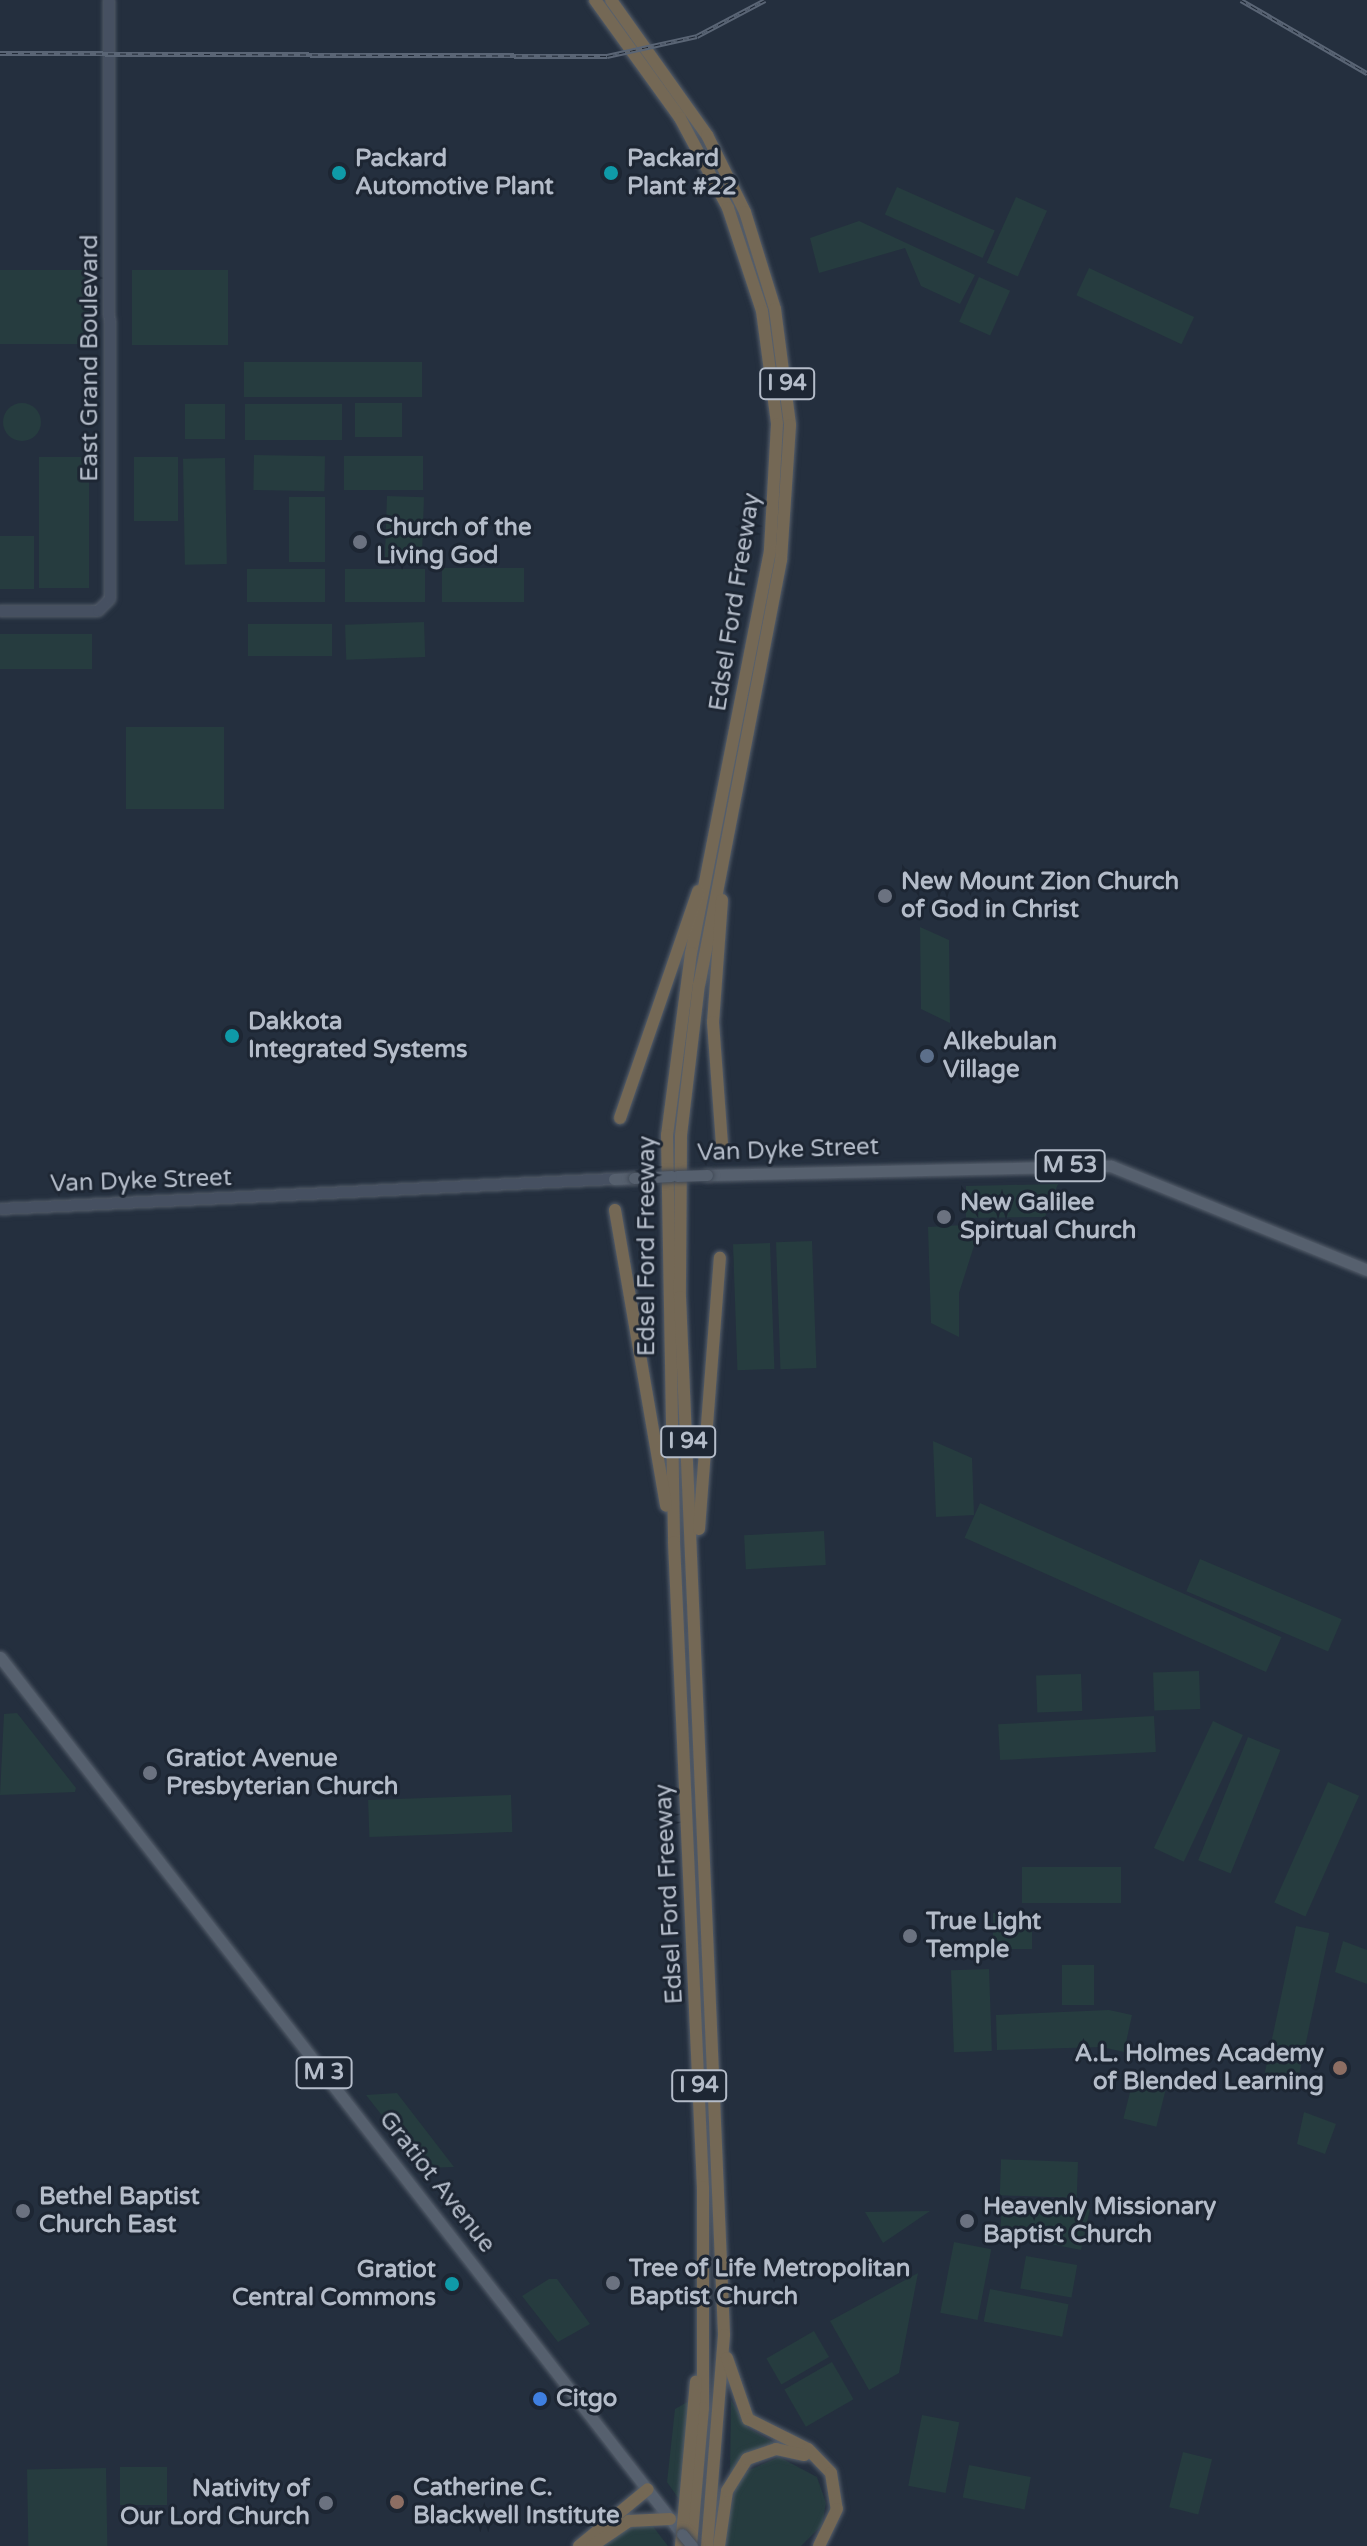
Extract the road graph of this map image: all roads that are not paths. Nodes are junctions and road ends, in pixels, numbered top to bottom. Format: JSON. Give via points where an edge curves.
{"nodes":[{"id":1,"x":109,"y":0,"type":"edge"},
{"id":2,"x":595,"y":0,"type":"edge"},
{"id":3,"x":611,"y":0,"type":"edge"},
{"id":4,"x":0,"y":611,"type":"edge"},
{"id":5,"x":722,"y":872,"type":"junction"},
{"id":6,"x":706,"y":874,"type":"junction"},
{"id":7,"x":620,"y":1118,"type":"dead end"},
{"id":8,"x":722,"y":1144,"type":"dead end"},
{"id":9,"x":614,"y":1179,"type":"joint"},
{"id":10,"x":0,"y":1209,"type":"edge"},
{"id":11,"x":615,"y":1210,"type":"dead end"},
{"id":12,"x":720,"y":1258,"type":"dead end"},
{"id":13,"x":1367,"y":1270,"type":"edge"},
{"id":14,"x":674,"y":1542,"type":"junction"},
{"id":15,"x":695,"y":1588,"type":"junction"},
{"id":16,"x":0,"y":1657,"type":"edge"},
{"id":17,"x":704,"y":2295,"type":"junction"},
{"id":18,"x":724,"y":2335,"type":"junction"},
{"id":19,"x":648,"y":2489,"type":"junction"},
{"id":20,"x":672,"y":2521,"type":"junction"},
{"id":21,"x":579,"y":2546,"type":"edge"},
{"id":22,"x":592,"y":2546,"type":"edge"},
{"id":23,"x":681,"y":2546,"type":"edge"},
{"id":24,"x":692,"y":2546,"type":"edge"},
{"id":25,"x":707,"y":2546,"type":"edge"},
{"id":26,"x":719,"y":2546,"type":"edge"},
{"id":27,"x":808,"y":2546,"type":"edge"},
{"id":28,"x":819,"y":2546,"type":"edge"}],
"edges":[{"from":1,"to":4,"type":"main road","name":"East Grand Boulevard","via":[[111,595],[98,611]]},
{"from":2,"to":6,"type":"highway","name":"Edsel Ford Freeway","number":"I 94","via":[[655,79],[717,183],[754,282],[773,376],[778,461],[772,532]]},
{"from":3,"to":5,"type":"highway","name":"Edsel Ford Freeway","number":"I 94","via":[[707,135],[734,187],[764,267],[785,366],[791,447],[786,528]]},
{"from":5,"to":8,"type":"highway","via":[[713,1022]]},
{"from":5,"to":15,"type":"highway","name":"Edsel Ford Freeway","number":"I 94","via":[[692,1027],[681,1136],[679,1265]]},
{"from":6,"to":7,"type":"highway"},
{"from":6,"to":14,"type":"highway","name":"Edsel Ford Freeway","number":"I 94","via":[[667,1135]]},
{"from":9,"to":10,"type":"main road","name":"Van Dyke Street","number":"M 53"},
{"from":9,"to":13,"type":"main road","name":"Van Dyke Street","number":"M 53","bridge":true,"via":[[1111,1166]]},
{"from":11,"to":14,"type":"highway"},
{"from":12,"to":15,"type":"highway"},
{"from":14,"to":17,"type":"highway","name":"Edsel Ford Freeway","number":"I 94"},
{"from":15,"to":18,"type":"highway","name":"Edsel Ford Freeway","number":"I 94"},
{"from":16,"to":19,"type":"main road","name":"Gratiot Avenue","number":"M 3"},
{"from":17,"to":23,"type":"highway"},
{"from":17,"to":24,"type":"highway","name":"Edsel Ford Freeway","number":"I 94"},
{"from":18,"to":25,"type":"highway","name":"Edsel Ford Freeway","number":"I 94"},
{"from":18,"to":28,"type":"highway","via":[[730,2379],[748,2419],[808,2449],[831,2473],[837,2509]]},
{"from":19,"to":20,"type":"main road","name":"Gratiot Avenue","number":"M 3"},
{"from":19,"to":21,"type":"highway"},
{"from":20,"to":22,"type":"highway","via":[[629,2521]]},
{"from":20,"to":24,"type":"main road","name":"Gratiot Avenue","number":"M 3","bridge":true},
{"from":26,"to":27,"type":"highway","via":[[733,2476],[747,2459],[776,2449],[802,2454],[825,2477],[829,2512]]}]}
